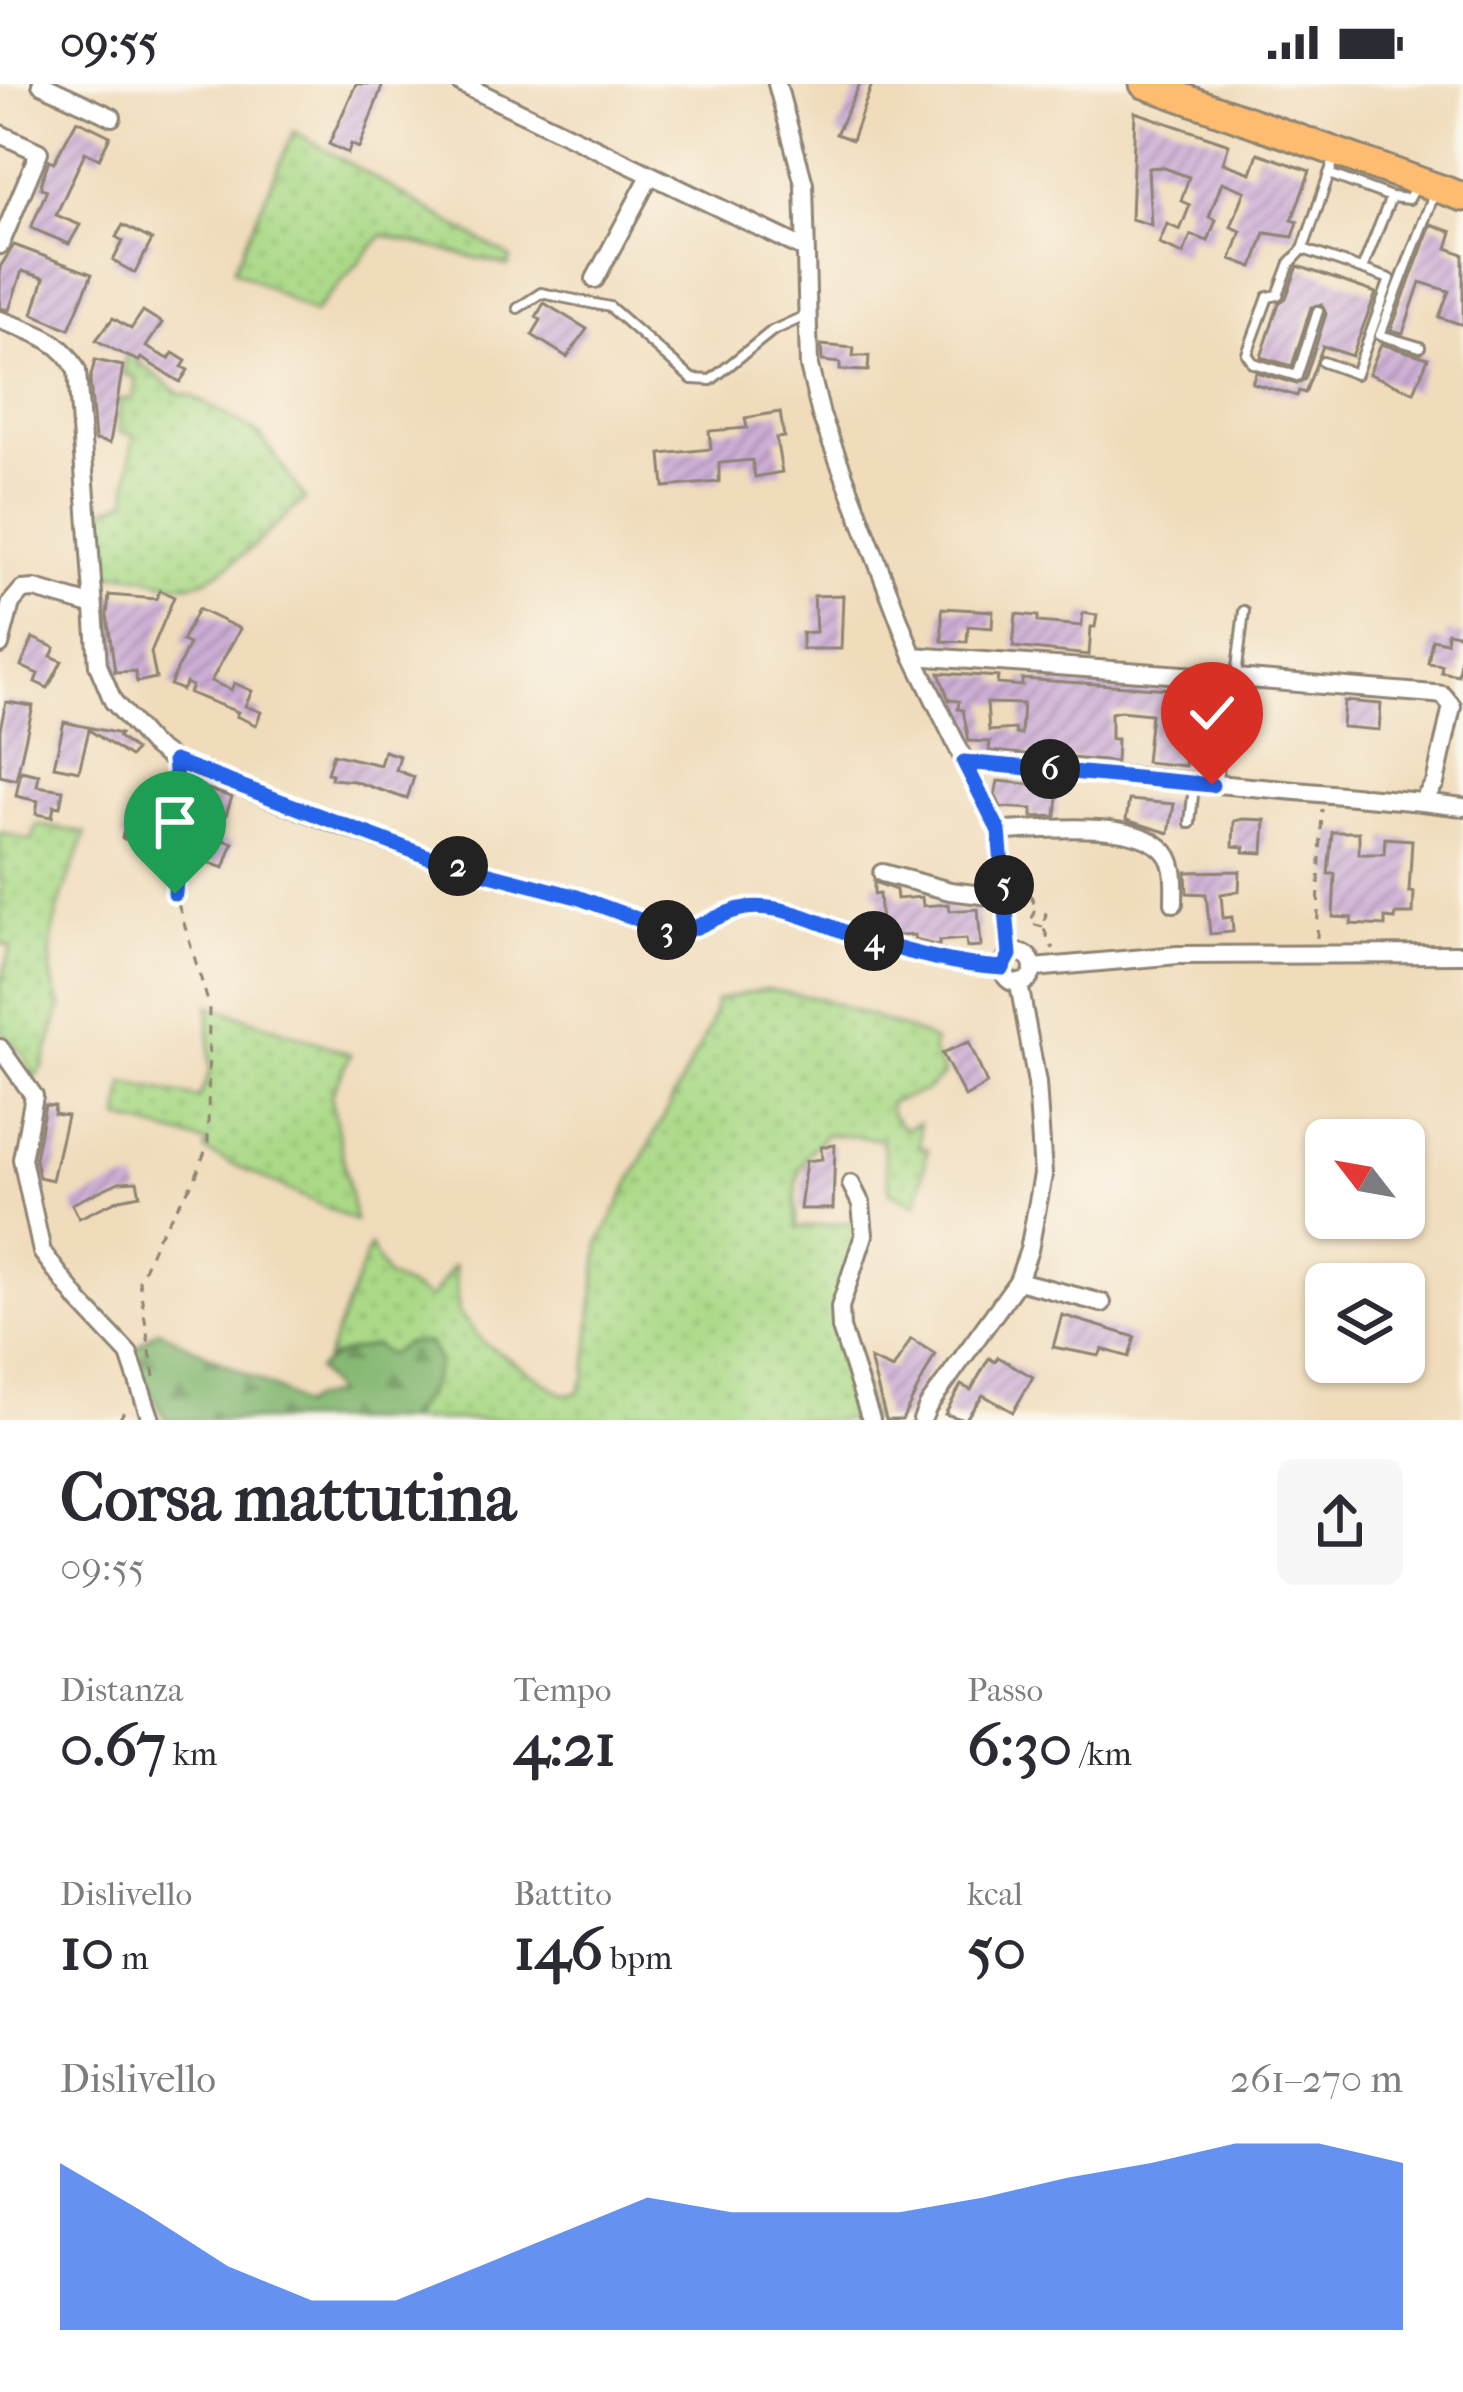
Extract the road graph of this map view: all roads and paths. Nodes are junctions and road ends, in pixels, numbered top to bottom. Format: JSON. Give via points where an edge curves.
{"nodes":[{"id":1,"x":41,"y":84,"type":"edge"},
{"id":2,"x":462,"y":84,"type":"edge"},
{"id":3,"x":777,"y":84,"type":"edge"},
{"id":4,"x":1155,"y":86,"type":"edge"},
{"id":5,"x":112,"y":117,"type":"dead end"},
{"id":6,"x":0,"y":134,"type":"edge"},
{"id":7,"x":1333,"y":164,"type":"junction"},
{"id":8,"x":650,"y":176,"type":"junction"},
{"id":9,"x":1439,"y":188,"type":"edge"},
{"id":10,"x":1390,"y":197,"type":"junction"},
{"id":11,"x":0,"y":245,"type":"edge"},
{"id":12,"x":805,"y":249,"type":"junction"},
{"id":13,"x":1303,"y":249,"type":"junction"},
{"id":14,"x":1362,"y":269,"type":"junction"},
{"id":15,"x":595,"y":279,"type":"dead end"},
{"id":16,"x":518,"y":308,"type":"dead end"},
{"id":17,"x":1318,"y":310,"type":"dead end"},
{"id":18,"x":806,"y":316,"type":"junction"},
{"id":19,"x":0,"y":320,"type":"edge"},
{"id":20,"x":1420,"y":347,"type":"dead end"},
{"id":21,"x":1323,"y":362,"type":"dead end"},
{"id":22,"x":91,"y":605,"type":"junction"},
{"id":23,"x":1244,"y":611,"type":"dead end"},
{"id":24,"x":0,"y":645,"type":"edge"},
{"id":25,"x":913,"y":656,"type":"junction"},
{"id":26,"x":1197,"y":676,"type":"dead end"},
{"id":27,"x":1236,"y":678,"type":"junction"},
{"id":28,"x":174,"y":761,"type":"junction"},
{"id":29,"x":964,"y":762,"type":"junction"},
{"id":30,"x":1435,"y":783,"type":"junction"},
{"id":31,"x":1203,"y":785,"type":"junction"},
{"id":32,"x":1323,"y":794,"type":"junction"},
{"id":33,"x":1422,"y":802,"type":"junction"},
{"id":34,"x":1461,"y":807,"type":"edge"},
{"id":35,"x":1190,"y":823,"type":"dead end"},
{"id":36,"x":999,"y":831,"type":"junction"},
{"id":37,"x":882,"y":873,"type":"dead end"},
{"id":38,"x":1005,"y":890,"type":"junction"},
{"id":39,"x":1174,"y":903,"type":"dead end"},
{"id":40,"x":1037,"y":910,"type":"junction"},
{"id":41,"x":1043,"y":927,"type":"junction"},
{"id":42,"x":1463,"y":954,"type":"edge"},
{"id":43,"x":1317,"y":956,"type":"junction"},
{"id":44,"x":1007,"y":962,"type":"junction"},
{"id":45,"x":1057,"y":966,"type":"junction"},
{"id":46,"x":1034,"y":968,"type":"junction"},
{"id":47,"x":1019,"y":984,"type":"junction"},
{"id":48,"x":0,"y":1048,"type":"edge"},
{"id":49,"x":851,"y":1184,"type":"dead end"},
{"id":50,"x":1018,"y":1281,"type":"junction"},
{"id":51,"x":1102,"y":1303,"type":"dead end"},
{"id":52,"x":155,"y":1395,"type":"dead end"},
{"id":53,"x":134,"y":1400,"type":"dead end"},
{"id":54,"x":118,"y":1420,"type":"edge"},
{"id":55,"x":152,"y":1420,"type":"edge"},
{"id":56,"x":871,"y":1420,"type":"edge"},
{"id":57,"x":922,"y":1420,"type":"edge"}],
"edges":[{"from":1,"to":5,"type":"street"},
{"from":2,"to":8,"type":"street"},
{"from":3,"to":12,"type":"street","via":[[804,184]]},
{"from":4,"to":7,"type":"main road"},
{"from":6,"to":11,"type":"street","via":[[39,152]]},
{"from":7,"to":9,"type":"main road"},
{"from":7,"to":10,"type":"lane"},
{"from":7,"to":13,"type":"lane"},
{"from":8,"to":12,"type":"street"},
{"from":8,"to":15,"type":"street"},
{"from":9,"to":10,"type":"lane"},
{"from":9,"to":20,"type":"lane","via":[[1380,335]]},
{"from":10,"to":14,"type":"lane"},
{"from":12,"to":18,"type":"street"},
{"from":13,"to":14,"type":"lane"},
{"from":13,"to":17,"type":"lane","via":[[1278,295],[1268,297],[1247,354],[1253,363],[1297,376]]},
{"from":14,"to":21,"type":"lane","via":[[1390,279],[1356,374]]},
{"from":16,"to":18,"type":"lane","via":[[541,292],[610,307],[692,379],[711,380],[772,331]]},
{"from":18,"to":25,"type":"street","via":[[821,415]]},
{"from":19,"to":22,"type":"street","via":[[56,344],[77,371]]},
{"from":22,"to":24,"type":"street","via":[[22,590]]},
{"from":22,"to":28,"type":"street","via":[[102,682],[124,716]]},
{"from":23,"to":27,"type":"lane"},
{"from":25,"to":26,"type":"street"},
{"from":25,"to":29,"type":"street"},
{"from":27,"to":30,"type":"street","via":[[1442,695],[1453,712]]},
{"from":27,"to":31,"type":"street"},
{"from":28,"to":44,"type":"street","via":[[437,860],[675,933],[748,907],[982,967]]},
{"from":28,"to":52,"type":"path","via":[[175,894],[209,1005],[208,1143],[139,1281]]},
{"from":29,"to":31,"type":"street"},
{"from":29,"to":36,"type":"street"},
{"from":30,"to":33,"type":"street"},
{"from":30,"to":34,"type":"street"},
{"from":31,"to":32,"type":"street"},
{"from":31,"to":35,"type":"lane"},
{"from":32,"to":33,"type":"street"},
{"from":32,"to":43,"type":"path"},
{"from":33,"to":34,"type":"street"},
{"from":36,"to":38,"type":"street"},
{"from":36,"to":39,"type":"street","via":[[1127,833],[1162,848],[1174,871]]},
{"from":37,"to":38,"type":"street","via":[[950,891]]},
{"from":38,"to":40,"type":"path","via":[[1025,887]]},
{"from":38,"to":44,"type":"street"},
{"from":40,"to":41,"type":"path","via":[[1048,917]]},
{"from":40,"to":41,"type":"path","via":[[1030,922]]},
{"from":41,"to":45,"type":"path"},
{"from":42,"to":43,"type":"street"},
{"from":43,"to":45,"type":"street","via":[[1178,955]]},
{"from":44,"to":46,"type":"street","via":[[1026,955]]},
{"from":44,"to":47,"type":"street","via":[[1007,979]]},
{"from":45,"to":46,"type":"street"},
{"from":46,"to":47,"type":"street"},
{"from":47,"to":50,"type":"street","via":[[1043,1174]]},
{"from":48,"to":55,"type":"street","via":[[34,1096],[22,1159],[42,1252],[129,1354]]},
{"from":49,"to":56,"type":"street","via":[[864,1235],[840,1307],[841,1328]]},
{"from":50,"to":51,"type":"street"},
{"from":50,"to":57,"type":"street"},
{"from":53,"to":54,"type":"path"}]}
